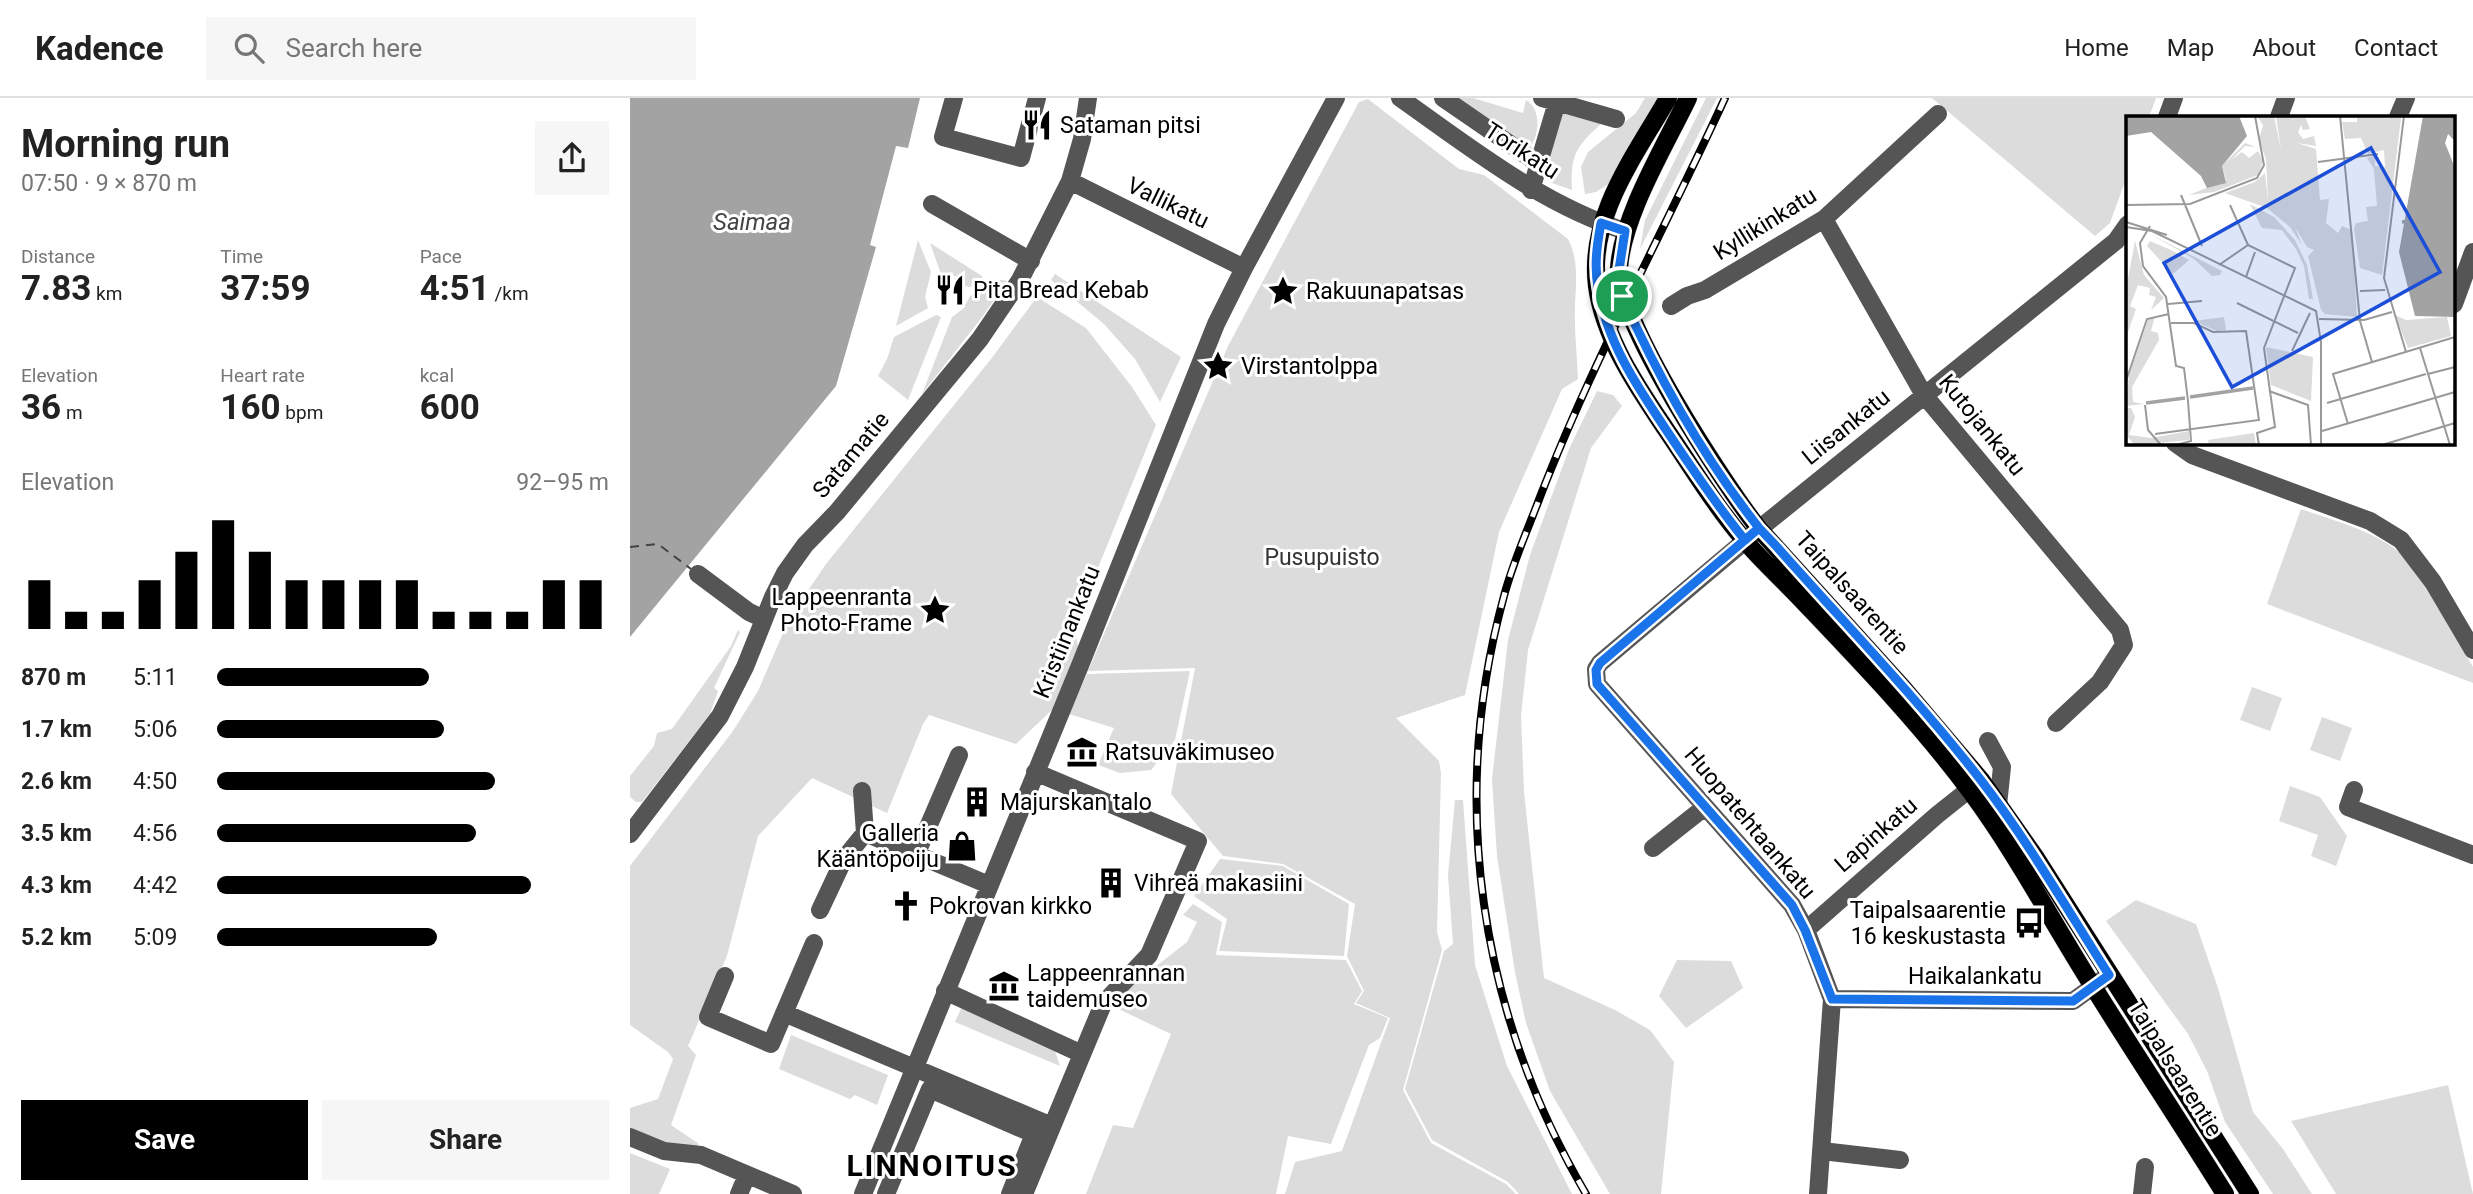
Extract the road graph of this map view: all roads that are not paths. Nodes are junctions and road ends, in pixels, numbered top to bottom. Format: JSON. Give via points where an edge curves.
{"nodes":[{"id":1,"x":954,"y":98,"type":"edge"},
{"id":2,"x":1037,"y":98,"type":"edge"},
{"id":3,"x":1088,"y":98,"type":"edge"},
{"id":4,"x":1336,"y":98,"type":"edge"},
{"id":5,"x":1443,"y":98,"type":"edge"},
{"id":6,"x":1668,"y":98,"type":"edge"},
{"id":7,"x":1688,"y":98,"type":"edge"},
{"id":8,"x":2174,"y":98,"type":"edge"},
{"id":9,"x":2286,"y":98,"type":"edge"},
{"id":10,"x":2406,"y":98,"type":"edge"},
{"id":11,"x":1408,"y":100,"type":"edge"},
{"id":12,"x":1549,"y":100,"type":"edge"},
{"id":13,"x":1938,"y":114,"type":"dead end"},
{"id":14,"x":2167,"y":116,"type":"edge"},
{"id":15,"x":2278,"y":116,"type":"edge"},
{"id":16,"x":2398,"y":116,"type":"edge"},
{"id":17,"x":1616,"y":119,"type":"dead end"},
{"id":18,"x":1539,"y":164,"type":"junction"},
{"id":19,"x":1070,"y":181,"type":"junction"},
{"id":20,"x":1531,"y":190,"type":"junction"},
{"id":21,"x":932,"y":204,"type":"dead end"},
{"id":22,"x":1824,"y":219,"type":"junction"},
{"id":23,"x":1601,"y":223,"type":"junction"},
{"id":24,"x":2126,"y":227,"type":"edge"},
{"id":25,"x":1625,"y":231,"type":"junction"},
{"id":26,"x":2473,"y":252,"type":"edge"},
{"id":27,"x":1031,"y":261,"type":"junction"},
{"id":28,"x":1244,"y":268,"type":"junction"},
{"id":29,"x":2456,"y":299,"type":"edge"},
{"id":30,"x":1671,"y":306,"type":"dead end"},
{"id":31,"x":1924,"y":396,"type":"junction"},
{"id":32,"x":2176,"y":444,"type":"edge"},
{"id":33,"x":1759,"y":528,"type":"junction"},
{"id":34,"x":1745,"y":540,"type":"junction"},
{"id":35,"x":698,"y":574,"type":"dead end"},
{"id":36,"x":764,"y":619,"type":"junction"},
{"id":37,"x":2473,"y":650,"type":"edge"},
{"id":38,"x":1596,"y":670,"type":"joint"},
{"id":39,"x":2056,"y":723,"type":"dead end"},
{"id":40,"x":1988,"y":741,"type":"dead end"},
{"id":41,"x":959,"y":755,"type":"dead end"},
{"id":42,"x":1035,"y":772,"type":"junction"},
{"id":43,"x":1975,"y":785,"type":"junction"},
{"id":44,"x":2354,"y":789,"type":"dead end"},
{"id":45,"x":862,"y":790,"type":"dead end"},
{"id":46,"x":1998,"y":804,"type":"junction"},
{"id":47,"x":1705,"y":807,"type":"junction"},
{"id":48,"x":865,"y":833,"type":"junction"},
{"id":49,"x":630,"y":834,"type":"edge"},
{"id":50,"x":1653,"y":848,"type":"dead end"},
{"id":51,"x":916,"y":855,"type":"junction"},
{"id":52,"x":2473,"y":855,"type":"edge"},
{"id":53,"x":989,"y":885,"type":"junction"},
{"id":54,"x":820,"y":910,"type":"dead end"},
{"id":55,"x":1805,"y":930,"type":"junction"},
{"id":56,"x":814,"y":943,"type":"dead end"},
{"id":57,"x":2109,"y":975,"type":"junction"},
{"id":58,"x":725,"y":976,"type":"dead end"},
{"id":59,"x":2093,"y":987,"type":"junction"},
{"id":60,"x":945,"y":990,"type":"junction"},
{"id":61,"x":1832,"y":999,"type":"junction"},
{"id":62,"x":784,"y":1013,"type":"junction"},
{"id":63,"x":1082,"y":1054,"type":"junction"},
{"id":64,"x":915,"y":1068,"type":"junction"},
{"id":65,"x":1052,"y":1126,"type":"junction"},
{"id":66,"x":630,"y":1137,"type":"edge"},
{"id":67,"x":1822,"y":1151,"type":"junction"},
{"id":68,"x":1900,"y":1160,"type":"dead end"},
{"id":69,"x":2145,"y":1167,"type":"dead end"},
{"id":70,"x":747,"y":1175,"type":"junction"},
{"id":71,"x":739,"y":1194,"type":"edge"},
{"id":72,"x":793,"y":1194,"type":"edge"},
{"id":73,"x":863,"y":1194,"type":"edge"},
{"id":74,"x":886,"y":1194,"type":"edge"},
{"id":75,"x":1010,"y":1194,"type":"edge"},
{"id":76,"x":1024,"y":1194,"type":"edge"},
{"id":77,"x":1818,"y":1194,"type":"edge"},
{"id":78,"x":2142,"y":1194,"type":"edge"},
{"id":79,"x":2225,"y":1194,"type":"edge"},
{"id":80,"x":2250,"y":1194,"type":"edge"}],
"edges":[{"from":1,"to":2,"type":"street","via":[[943,137],[1021,158]]},
{"from":3,"to":19,"type":"street","name":"Satamatie"},
{"from":4,"to":28,"type":"street","name":"Kristiinankatu"},
{"from":5,"to":18,"type":"street"},
{"from":6,"to":23,"type":"main road","name":"Taipalsaarentie"},
{"from":7,"to":25,"type":"main road","name":"Taipalsaarentie"},
{"from":8,"to":14,"type":"street"},
{"from":9,"to":15,"type":"street"},
{"from":10,"to":16,"type":"street"},
{"from":11,"to":20,"type":"street","name":"Torikatu"},
{"from":12,"to":17,"type":"street"},
{"from":12,"to":18,"type":"street"},
{"from":13,"to":22,"type":"street","name":"Kyllikinkatu"},
{"from":18,"to":20,"type":"street"},
{"from":19,"to":27,"type":"street","name":"Satamatie"},
{"from":19,"to":28,"type":"street","name":"Vallikatu"},
{"from":20,"to":23,"type":"street","name":"Torikatu"},
{"from":21,"to":27,"type":"street"},
{"from":22,"to":30,"type":"street","name":"Kyllikinkatu"},
{"from":22,"to":31,"type":"street","name":"Kutojankatu"},
{"from":23,"to":25,"type":"street","name":"Torikatu"},
{"from":23,"to":34,"type":"main road","name":"Taipalsaarentie","via":[[1595,254],[1597,287],[1620,356]]},
{"from":24,"to":31,"type":"street","name":"Liisankatu","via":[[2116,241]]},
{"from":25,"to":33,"type":"main road","name":"Taipalsaarentie","via":[[1619,270],[1622,296],[1674,397]]},
{"from":26,"to":29,"type":"street"},
{"from":27,"to":36,"type":"street","name":"Satamatie","via":[[980,340],[805,545],[785,573]]},
{"from":28,"to":42,"type":"street","name":"Kristiinankatu","via":[[1216,324]]},
{"from":31,"to":33,"type":"street","name":"Liisankatu"},
{"from":31,"to":39,"type":"street","name":"Kutojankatu","via":[[2120,630],[2124,645],[2100,682]]},
{"from":32,"to":37,"type":"street","via":[[2192,455],[2370,521],[2401,540],[2433,582]]},
{"from":33,"to":34,"type":"street","name":"Liisankatu"},
{"from":33,"to":43,"type":"main road","name":"Taipalsaarentie","via":[[1903,688]]},
{"from":34,"to":38,"type":"street","name":"Liisankatu"},
{"from":34,"to":43,"type":"main road","name":"Taipalsaarentie"},
{"from":35,"to":36,"type":"street"},
{"from":36,"to":49,"type":"street","name":"Satamatie","via":[[720,716]]},
{"from":38,"to":47,"type":"street","name":"Huopatehtaankatu","via":[[1597,684]]},
{"from":40,"to":46,"type":"street","via":[[2002,767]]},
{"from":41,"to":51,"type":"street"},
{"from":42,"to":53,"type":"street","name":"Kristiinankatu"},
{"from":42,"to":63,"type":"street","via":[[1198,841],[1149,955],[1103,1004]]},
{"from":43,"to":46,"type":"main road","name":"Taipalsaarentie"},
{"from":43,"to":55,"type":"street","name":"Lapinkatu"},
{"from":43,"to":59,"type":"main road","name":"Taipalsaarentie"},
{"from":44,"to":52,"type":"street","via":[[2348,807]]},
{"from":45,"to":48,"type":"street"},
{"from":46,"to":57,"type":"main road","name":"Taipalsaarentie"},
{"from":47,"to":50,"type":"street"},
{"from":47,"to":55,"type":"street","name":"Huopatehtaankatu","via":[[1792,905]]},
{"from":48,"to":51,"type":"street"},
{"from":48,"to":54,"type":"street","via":[[844,859]]},
{"from":51,"to":53,"type":"street"},
{"from":53,"to":60,"type":"street","name":"Kristiinankatu"},
{"from":55,"to":61,"type":"street","name":"Huopatehtaankatu"},
{"from":56,"to":62,"type":"street"},
{"from":57,"to":59,"type":"street","name":"Haikalankatu"},
{"from":57,"to":80,"type":"main road","name":"Taipalsaarentie"},
{"from":58,"to":62,"type":"street","via":[[708,1017],[771,1044]]},
{"from":59,"to":61,"type":"street","name":"Haikalankatu","via":[[2073,1001]]},
{"from":59,"to":79,"type":"main road","name":"Taipalsaarentie"},
{"from":60,"to":63,"type":"street"},
{"from":60,"to":64,"type":"street","name":"Kristiinankatu"},
{"from":61,"to":67,"type":"street","name":"Huopatehtaankatu"},
{"from":62,"to":64,"type":"street"},
{"from":63,"to":65,"type":"street"},
{"from":64,"to":65,"type":"street"},
{"from":64,"to":73,"type":"street","name":"Kristiinankatu"},
{"from":65,"to":76,"type":"street"},
{"from":66,"to":70,"type":"street","via":[[664,1151],[701,1156]]},
{"from":67,"to":68,"type":"street"},
{"from":67,"to":77,"type":"street","name":"Huopatehtaankatu"},
{"from":69,"to":78,"type":"street"},
{"from":70,"to":71,"type":"street"},
{"from":70,"to":72,"type":"street"},
{"from":74,"to":75,"type":"street","via":[[930,1089],[1034,1134]]}]}
